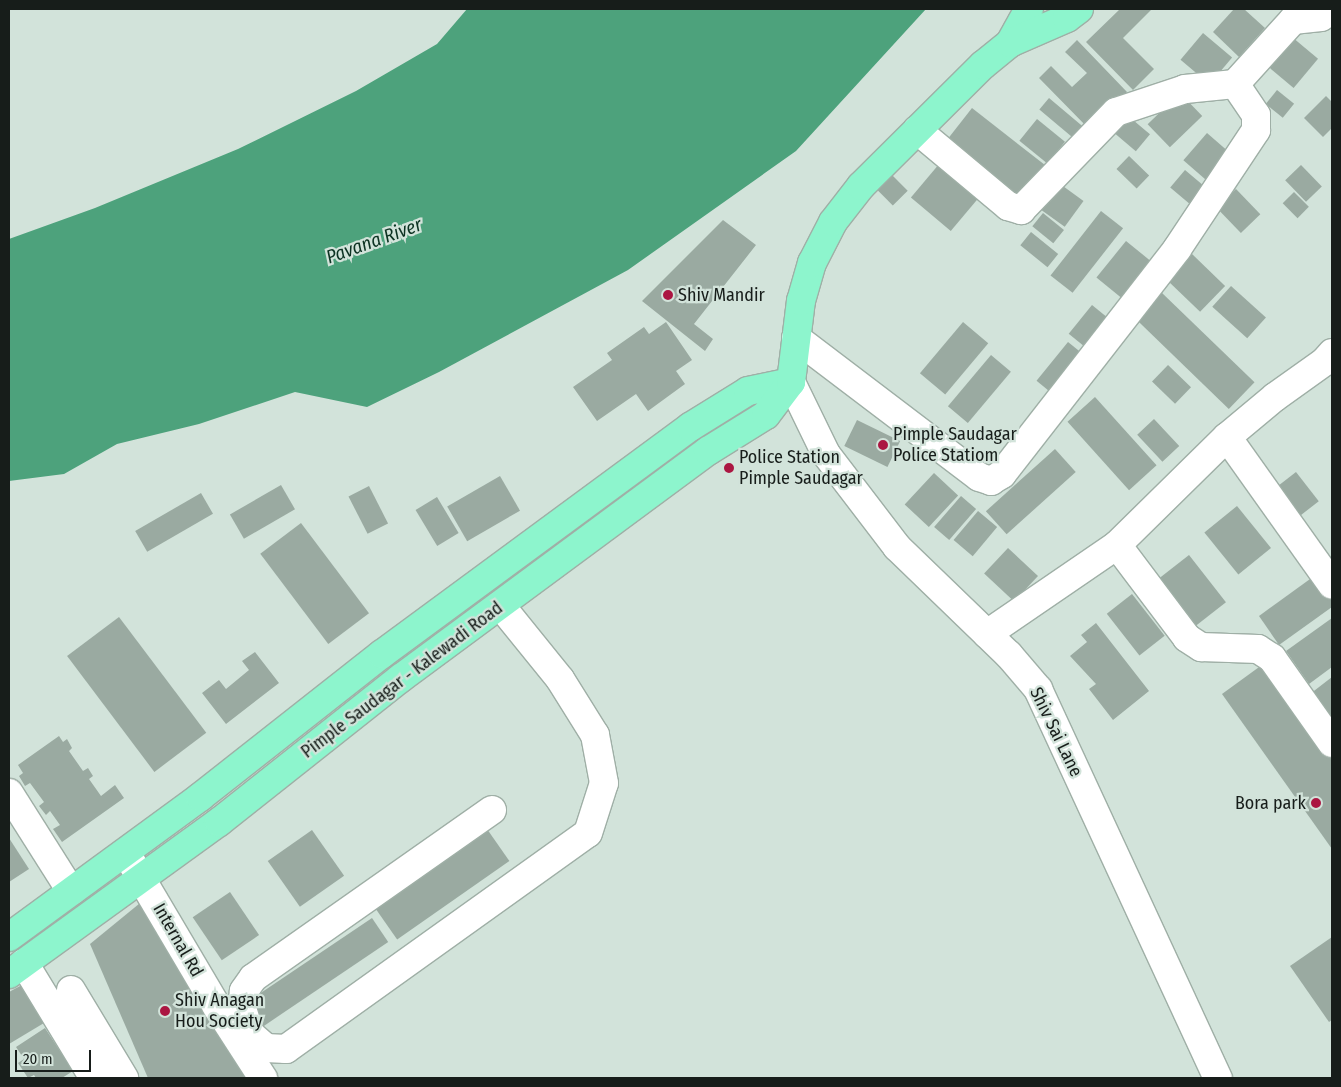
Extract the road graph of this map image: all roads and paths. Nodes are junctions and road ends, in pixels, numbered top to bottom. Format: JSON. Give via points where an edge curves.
{"nodes":[{"id":1,"x":1029,"y":9,"type":"edge"},
{"id":2,"x":1079,"y":9,"type":"edge"},
{"id":3,"x":1332,"y":10,"type":"edge"},
{"id":4,"x":1288,"y":15,"type":"edge"},
{"id":5,"x":1010,"y":43,"type":"junction"},
{"id":6,"x":1235,"y":84,"type":"junction"},
{"id":7,"x":917,"y":130,"type":"junction"},
{"id":8,"x":796,"y":338,"type":"junction"},
{"id":9,"x":1329,"y":363,"type":"edge"},
{"id":10,"x":791,"y":382,"type":"junction"},
{"id":11,"x":1227,"y":437,"type":"junction"},
{"id":12,"x":1117,"y":545,"type":"junction"},
{"id":13,"x":1332,"y":585,"type":"edge"},
{"id":14,"x":500,"y":605,"type":"junction"},
{"id":15,"x":987,"y":634,"type":"junction"},
{"id":16,"x":300,"y":719,"type":"junction"},
{"id":17,"x":1332,"y":743,"type":"edge"},
{"id":18,"x":318,"y":744,"type":"junction"},
{"id":19,"x":9,"y":793,"type":"edge"},
{"id":20,"x":492,"y":810,"type":"dead end"},
{"id":21,"x":126,"y":853,"type":"junction"},
{"id":22,"x":143,"y":878,"type":"junction"},
{"id":23,"x":71,"y":891,"type":"junction"},
{"id":24,"x":10,"y":933,"type":"edge"},
{"id":25,"x":16,"y":969,"type":"edge"},
{"id":26,"x":71,"y":990,"type":"dead end"},
{"id":27,"x":94,"y":1078,"type":"edge"},
{"id":28,"x":124,"y":1078,"type":"edge"},
{"id":29,"x":263,"y":1078,"type":"edge"},
{"id":30,"x":1218,"y":1078,"type":"edge"}],
"edges":[{"from":1,"to":5,"type":"main road"},
{"from":2,"to":5,"type":"main road","via":[[1067,18]]},
{"from":3,"to":4,"type":"street","via":[[1321,17]]},
{"from":4,"to":6,"type":"street"},
{"from":5,"to":7,"type":"main road"},
{"from":6,"to":7,"type":"street","via":[[1185,89],[1116,112],[1021,210],[1008,206]]},
{"from":6,"to":8,"type":"street","via":[[1256,115],[1256,130],[1177,249],[1002,474],[991,481],[978,477]]},
{"from":7,"to":8,"type":"main road","via":[[861,186],[833,222],[812,263],[801,301]]},
{"from":8,"to":10,"type":"main road"},
{"from":9,"to":11,"type":"street","via":[[1275,398]]},
{"from":10,"to":14,"type":"main road","name":"Pimple Saudagar - Kalewadi Road","via":[[766,415],[708,451]]},
{"from":10,"to":15,"type":"street","name":"Shiv Sai Lane","via":[[826,454],[897,547]]},
{"from":10,"to":16,"type":"main road","name":"Pimple Saudagar - Kalewadi Road","via":[[748,391],[690,427],[382,654]]},
{"from":11,"to":12,"type":"street"},
{"from":11,"to":13,"type":"street"},
{"from":12,"to":15,"type":"street"},
{"from":12,"to":17,"type":"street","via":[[1187,638],[1201,647],[1258,649],[1272,658]]},
{"from":14,"to":18,"type":"main road","name":"Pimple Saudagar - Kalewadi Road"},
{"from":14,"to":20,"type":"street","via":[[560,679],[595,735],[604,783],[588,833],[286,1049],[266,1048],[250,1034],[242,1008],[244,991],[253,978]]},
{"from":15,"to":30,"type":"street","name":"Shiv Sai Lane","via":[[1038,689]]},
{"from":16,"to":18,"type":"main road"},
{"from":16,"to":21,"type":"main road","name":"Pimple Saudagar - Kalewadi Road"},
{"from":18,"to":22,"type":"main road","name":"Pimple Saudagar - Kalewadi Road"},
{"from":19,"to":23,"type":"street"},
{"from":21,"to":22,"type":"street","name":"Internal Rd"},
{"from":21,"to":23,"type":"main road","name":"Pimple Saudagar - Kalewadi Road"},
{"from":22,"to":25,"type":"main road","name":"Pimple Saudagar - Kalewadi Road"},
{"from":22,"to":29,"type":"street","name":"Internal Rd","via":[[217,1007]]},
{"from":23,"to":24,"type":"main road","name":"Pimple Saudagar - Kalewadi Road"},
{"from":25,"to":27,"type":"street"},
{"from":26,"to":28,"type":"street"}]}
